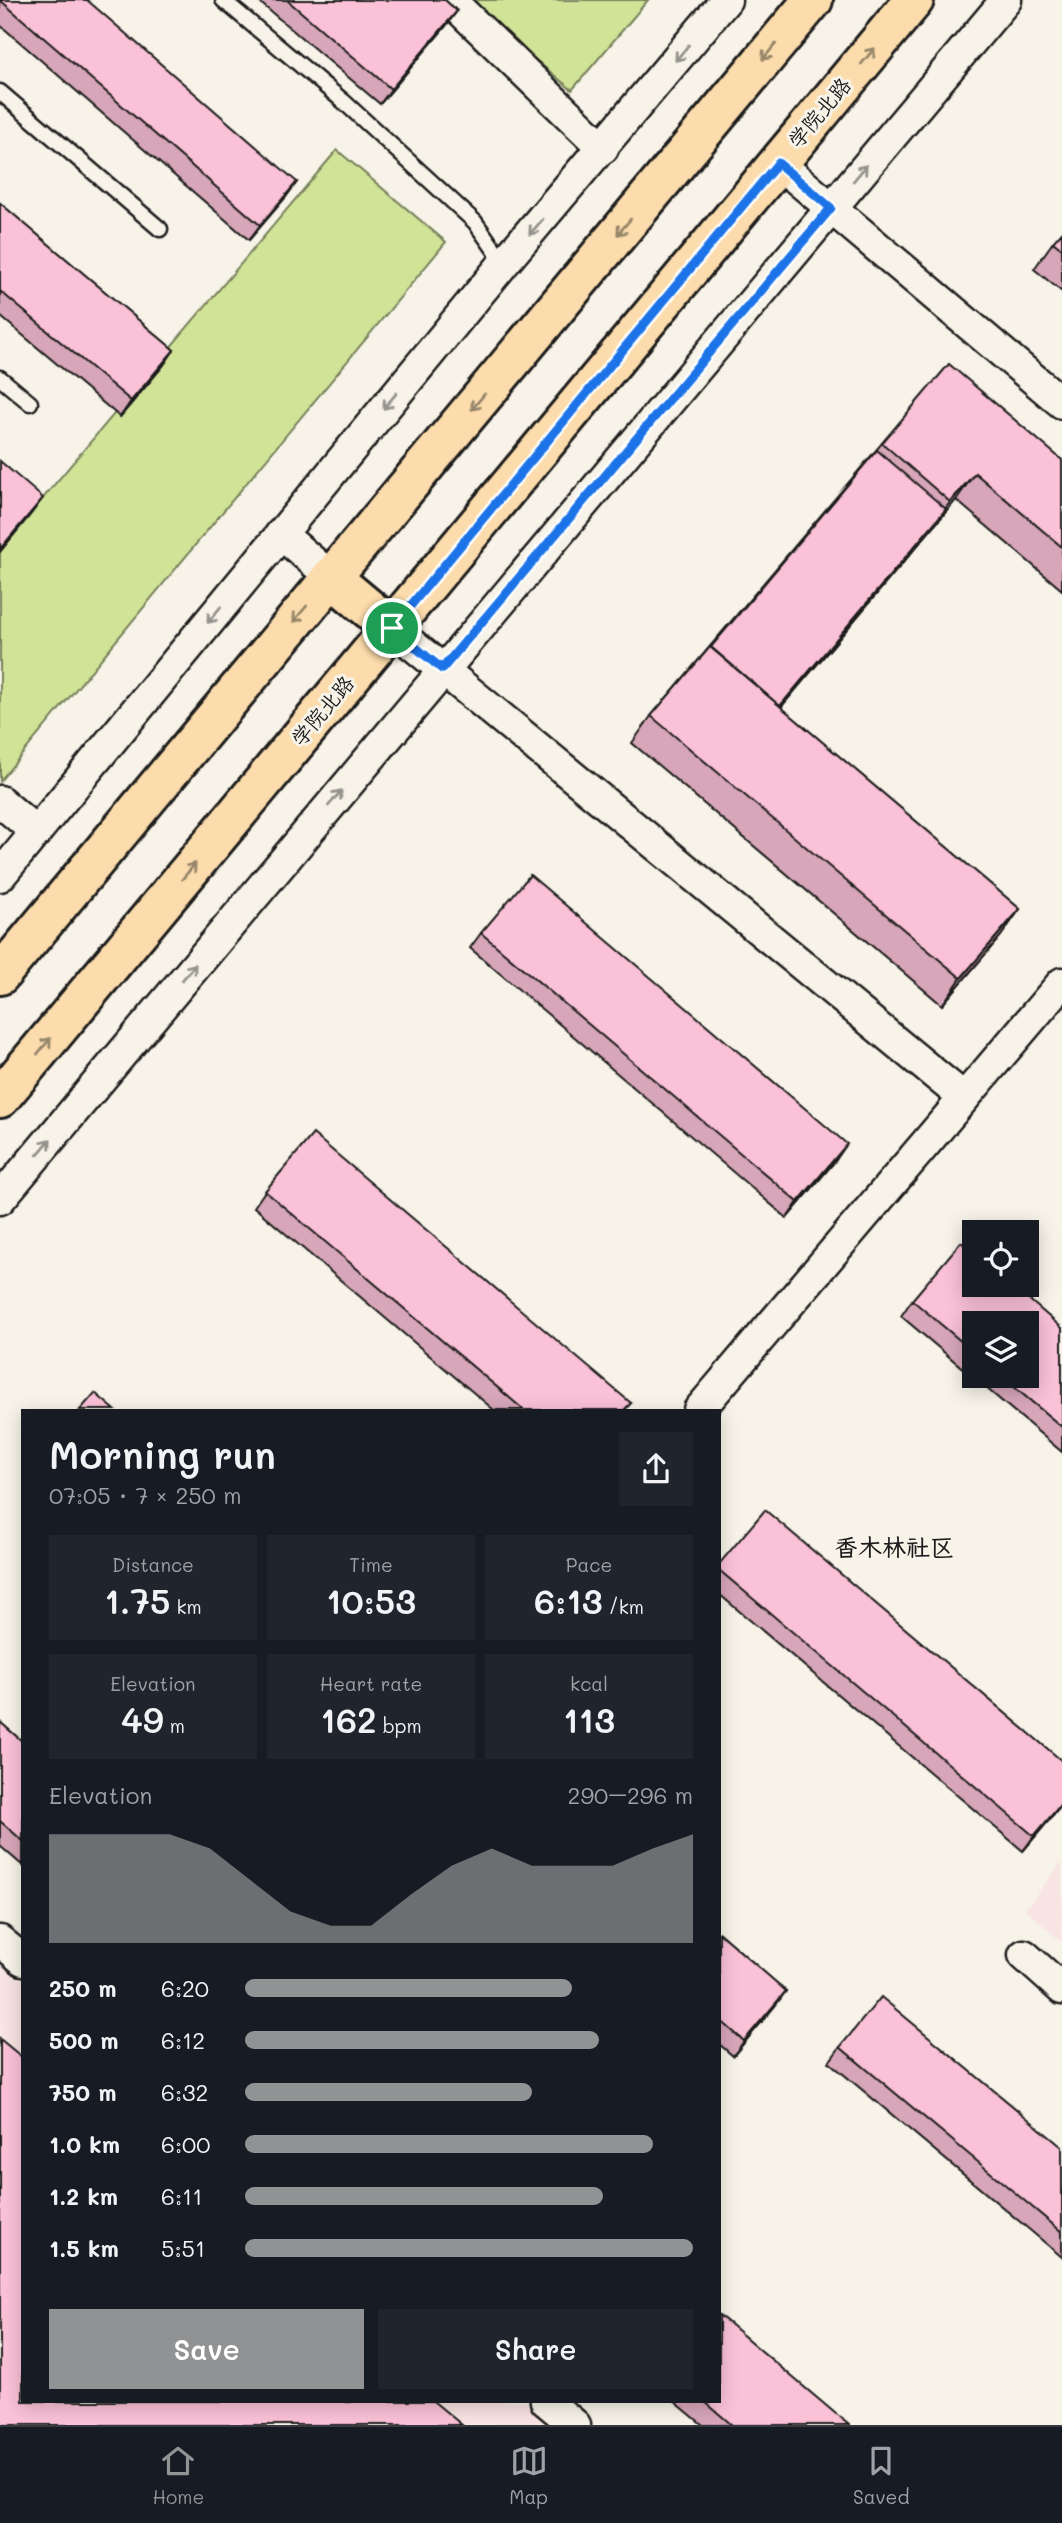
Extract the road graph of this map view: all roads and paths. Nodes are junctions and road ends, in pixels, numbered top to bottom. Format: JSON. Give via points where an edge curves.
{"nodes":[{"id":1,"x":223,"y":0,"type":"edge"},
{"id":2,"x":450,"y":0,"type":"edge"},
{"id":3,"x":726,"y":0,"type":"edge"},
{"id":4,"x":813,"y":0,"type":"edge"},
{"id":5,"x":914,"y":0,"type":"edge"},
{"id":6,"x":1006,"y":0,"type":"edge"},
{"id":7,"x":0,"y":92,"type":"edge"},
{"id":8,"x":603,"y":148,"type":"junction"},
{"id":9,"x":778,"y":163,"type":"junction"},
{"id":10,"x":831,"y":208,"type":"junction"},
{"id":11,"x":160,"y":229,"type":"dead end"},
{"id":12,"x":504,"y":263,"type":"junction"},
{"id":13,"x":0,"y":377,"type":"edge"},
{"id":14,"x":30,"y":403,"type":"dead end"},
{"id":15,"x":1062,"y":403,"type":"edge"},
{"id":16,"x":281,"y":534,"type":"junction"},
{"id":17,"x":331,"y":577,"type":"junction"},
{"id":18,"x":392,"y":628,"type":"junction"},
{"id":19,"x":442,"y":669,"type":"junction"},
{"id":20,"x":0,"y":801,"type":"edge"},
{"id":21,"x":36,"y":832,"type":"junction"},
{"id":22,"x":0,"y":876,"type":"edge"},
{"id":23,"x":0,"y":975,"type":"edge"},
{"id":24,"x":1062,"y":983,"type":"edge"},
{"id":25,"x":0,"y":1098,"type":"edge"},
{"id":26,"x":964,"y":1098,"type":"junction"},
{"id":27,"x":0,"y":1199,"type":"edge"},
{"id":28,"x":700,"y":1409,"type":"edge"},
{"id":29,"x":0,"y":1941,"type":"edge"},
{"id":30,"x":1024,"y":1955,"type":"dead end"},
{"id":31,"x":21,"y":1958,"type":"edge"},
{"id":32,"x":1062,"y":1989,"type":"edge"},
{"id":33,"x":549,"y":2403,"type":"edge"},
{"id":34,"x":575,"y":2425,"type":"edge"}],
"edges":[{"from":1,"to":12,"type":"lane","via":[[343,101],[464,213]]},
{"from":2,"to":8,"type":"street"},
{"from":3,"to":8,"type":"street","one_way":true},
{"from":4,"to":17,"type":"main road","one_way":true},
{"from":9,"to":5,"type":"main road","name":"学院北路","one_way":true},
{"from":10,"to":6,"type":"street","one_way":true},
{"from":7,"to":11,"type":"lane"},
{"from":8,"to":12,"type":"street","one_way":true},
{"from":9,"to":10,"type":"street"},
{"from":9,"to":18,"type":"main road","name":"学院北路"},
{"from":10,"to":15,"type":"street"},
{"from":10,"to":19,"type":"street"},
{"from":12,"to":16,"type":"street","one_way":true},
{"from":13,"to":14,"type":"lane"},
{"from":16,"to":17,"type":"street"},
{"from":16,"to":21,"type":"street","one_way":true},
{"from":17,"to":18,"type":"main road"},
{"from":17,"to":23,"type":"main road","one_way":true},
{"from":18,"to":19,"type":"street"},
{"from":25,"to":18,"type":"main road","name":"学院北路","one_way":true},
{"from":19,"to":26,"type":"street"},
{"from":27,"to":19,"type":"street","one_way":true},
{"from":20,"to":21,"type":"street"},
{"from":21,"to":22,"type":"street"},
{"from":24,"to":26,"type":"street"},
{"from":26,"to":28,"type":"street"},
{"from":29,"to":31,"type":"street"},
{"from":30,"to":32,"type":"street"},
{"from":33,"to":34,"type":"street"}]}
